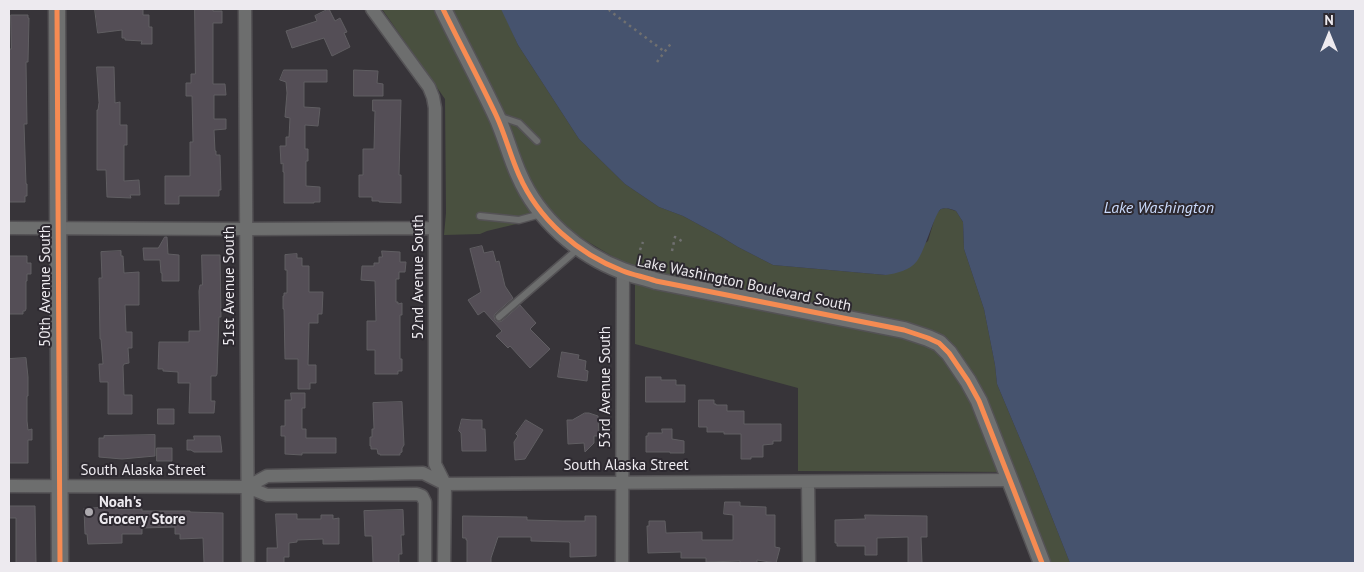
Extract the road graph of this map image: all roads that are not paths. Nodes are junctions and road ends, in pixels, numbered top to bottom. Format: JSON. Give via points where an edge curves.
{"nodes":[{"id":1,"x":57,"y":9,"type":"edge"},
{"id":2,"x":245,"y":9,"type":"edge"},
{"id":3,"x":372,"y":9,"type":"edge"},
{"id":4,"x":443,"y":9,"type":"edge"},
{"id":5,"x":496,"y":116,"type":"junction"},
{"id":6,"x":536,"y":141,"type":"dead end"},
{"id":7,"x":542,"y":213,"type":"junction"},
{"id":8,"x":480,"y":216,"type":"dead end"},
{"id":9,"x":58,"y":227,"type":"junction"},
{"id":10,"x":9,"y":228,"type":"edge"},
{"id":11,"x":435,"y":228,"type":"junction"},
{"id":12,"x":246,"y":229,"type":"junction"},
{"id":13,"x":580,"y":247,"type":"junction"},
{"id":14,"x":623,"y":271,"type":"junction"},
{"id":15,"x":499,"y":317,"type":"dead end"},
{"id":16,"x":1010,"y":480,"type":"junction"},
{"id":17,"x":621,"y":482,"type":"junction"},
{"id":18,"x":808,"y":482,"type":"junction"},
{"id":19,"x":445,"y":484,"type":"junction"},
{"id":20,"x":9,"y":486,"type":"edge"},
{"id":21,"x":60,"y":486,"type":"junction"},
{"id":22,"x":247,"y":488,"type":"junction"},
{"id":23,"x":60,"y":563,"type":"edge"},
{"id":24,"x":248,"y":563,"type":"edge"},
{"id":25,"x":425,"y":563,"type":"edge"},
{"id":26,"x":444,"y":563,"type":"edge"},
{"id":27,"x":622,"y":563,"type":"edge"},
{"id":28,"x":809,"y":563,"type":"edge"},
{"id":29,"x":1042,"y":563,"type":"edge"}],
"edges":[{"from":1,"to":9,"type":"main road","name":"50th Avenue South"},
{"from":2,"to":12,"type":"street","name":"51st Avenue South"},
{"from":3,"to":11,"type":"street","name":"52nd Avenue South","via":[[433,97],[436,122]]},
{"from":4,"to":5,"type":"main road","name":"Lake Washington Boulevard South"},
{"from":5,"to":6,"type":"lane","via":[[519,124]]},
{"from":5,"to":7,"type":"main road","name":"Lake Washington Boulevard South","via":[[520,176]]},
{"from":7,"to":8,"type":"lane","via":[[519,220]]},
{"from":7,"to":13,"type":"main road","name":"Lake Washington Boulevard South"},
{"from":9,"to":10,"type":"street"},
{"from":9,"to":12,"type":"street"},
{"from":9,"to":21,"type":"main road","name":"50th Avenue South"},
{"from":11,"to":12,"type":"street"},
{"from":11,"to":19,"type":"street","name":"52nd Avenue South","via":[[435,464]]},
{"from":12,"to":22,"type":"street","name":"51st Avenue South"},
{"from":13,"to":14,"type":"main road","name":"Lake Washington Boulevard South"},
{"from":13,"to":15,"type":"lane"},
{"from":14,"to":16,"type":"main road","name":"Lake Washington Boulevard South","via":[[656,281],[904,330],[939,343],[968,381]]},
{"from":14,"to":17,"type":"street","name":"53rd Avenue South"},
{"from":16,"to":18,"type":"street","name":"South Alaska Street"},
{"from":16,"to":29,"type":"main road","name":"Lake Washington Boulevard South"},
{"from":17,"to":18,"type":"street","name":"South Alaska Street"},
{"from":17,"to":19,"type":"street","name":"South Alaska Street"},
{"from":17,"to":27,"type":"street","name":"53rd Avenue South"},
{"from":18,"to":28,"type":"street"},
{"from":19,"to":22,"type":"street","name":"South Alaska Street","via":[[422,474],[267,476]]},
{"from":19,"to":26,"type":"street","name":"52nd Avenue South"},
{"from":20,"to":21,"type":"street","name":"South Alaska Street"},
{"from":21,"to":22,"type":"street","name":"South Alaska Street"},
{"from":21,"to":23,"type":"main road","name":"50th Avenue South"},
{"from":22,"to":24,"type":"street","name":"51st Avenue South"},
{"from":22,"to":25,"type":"street","name":"South Alaska Street","via":[[266,494],[422,496],[425,502]]}]}
